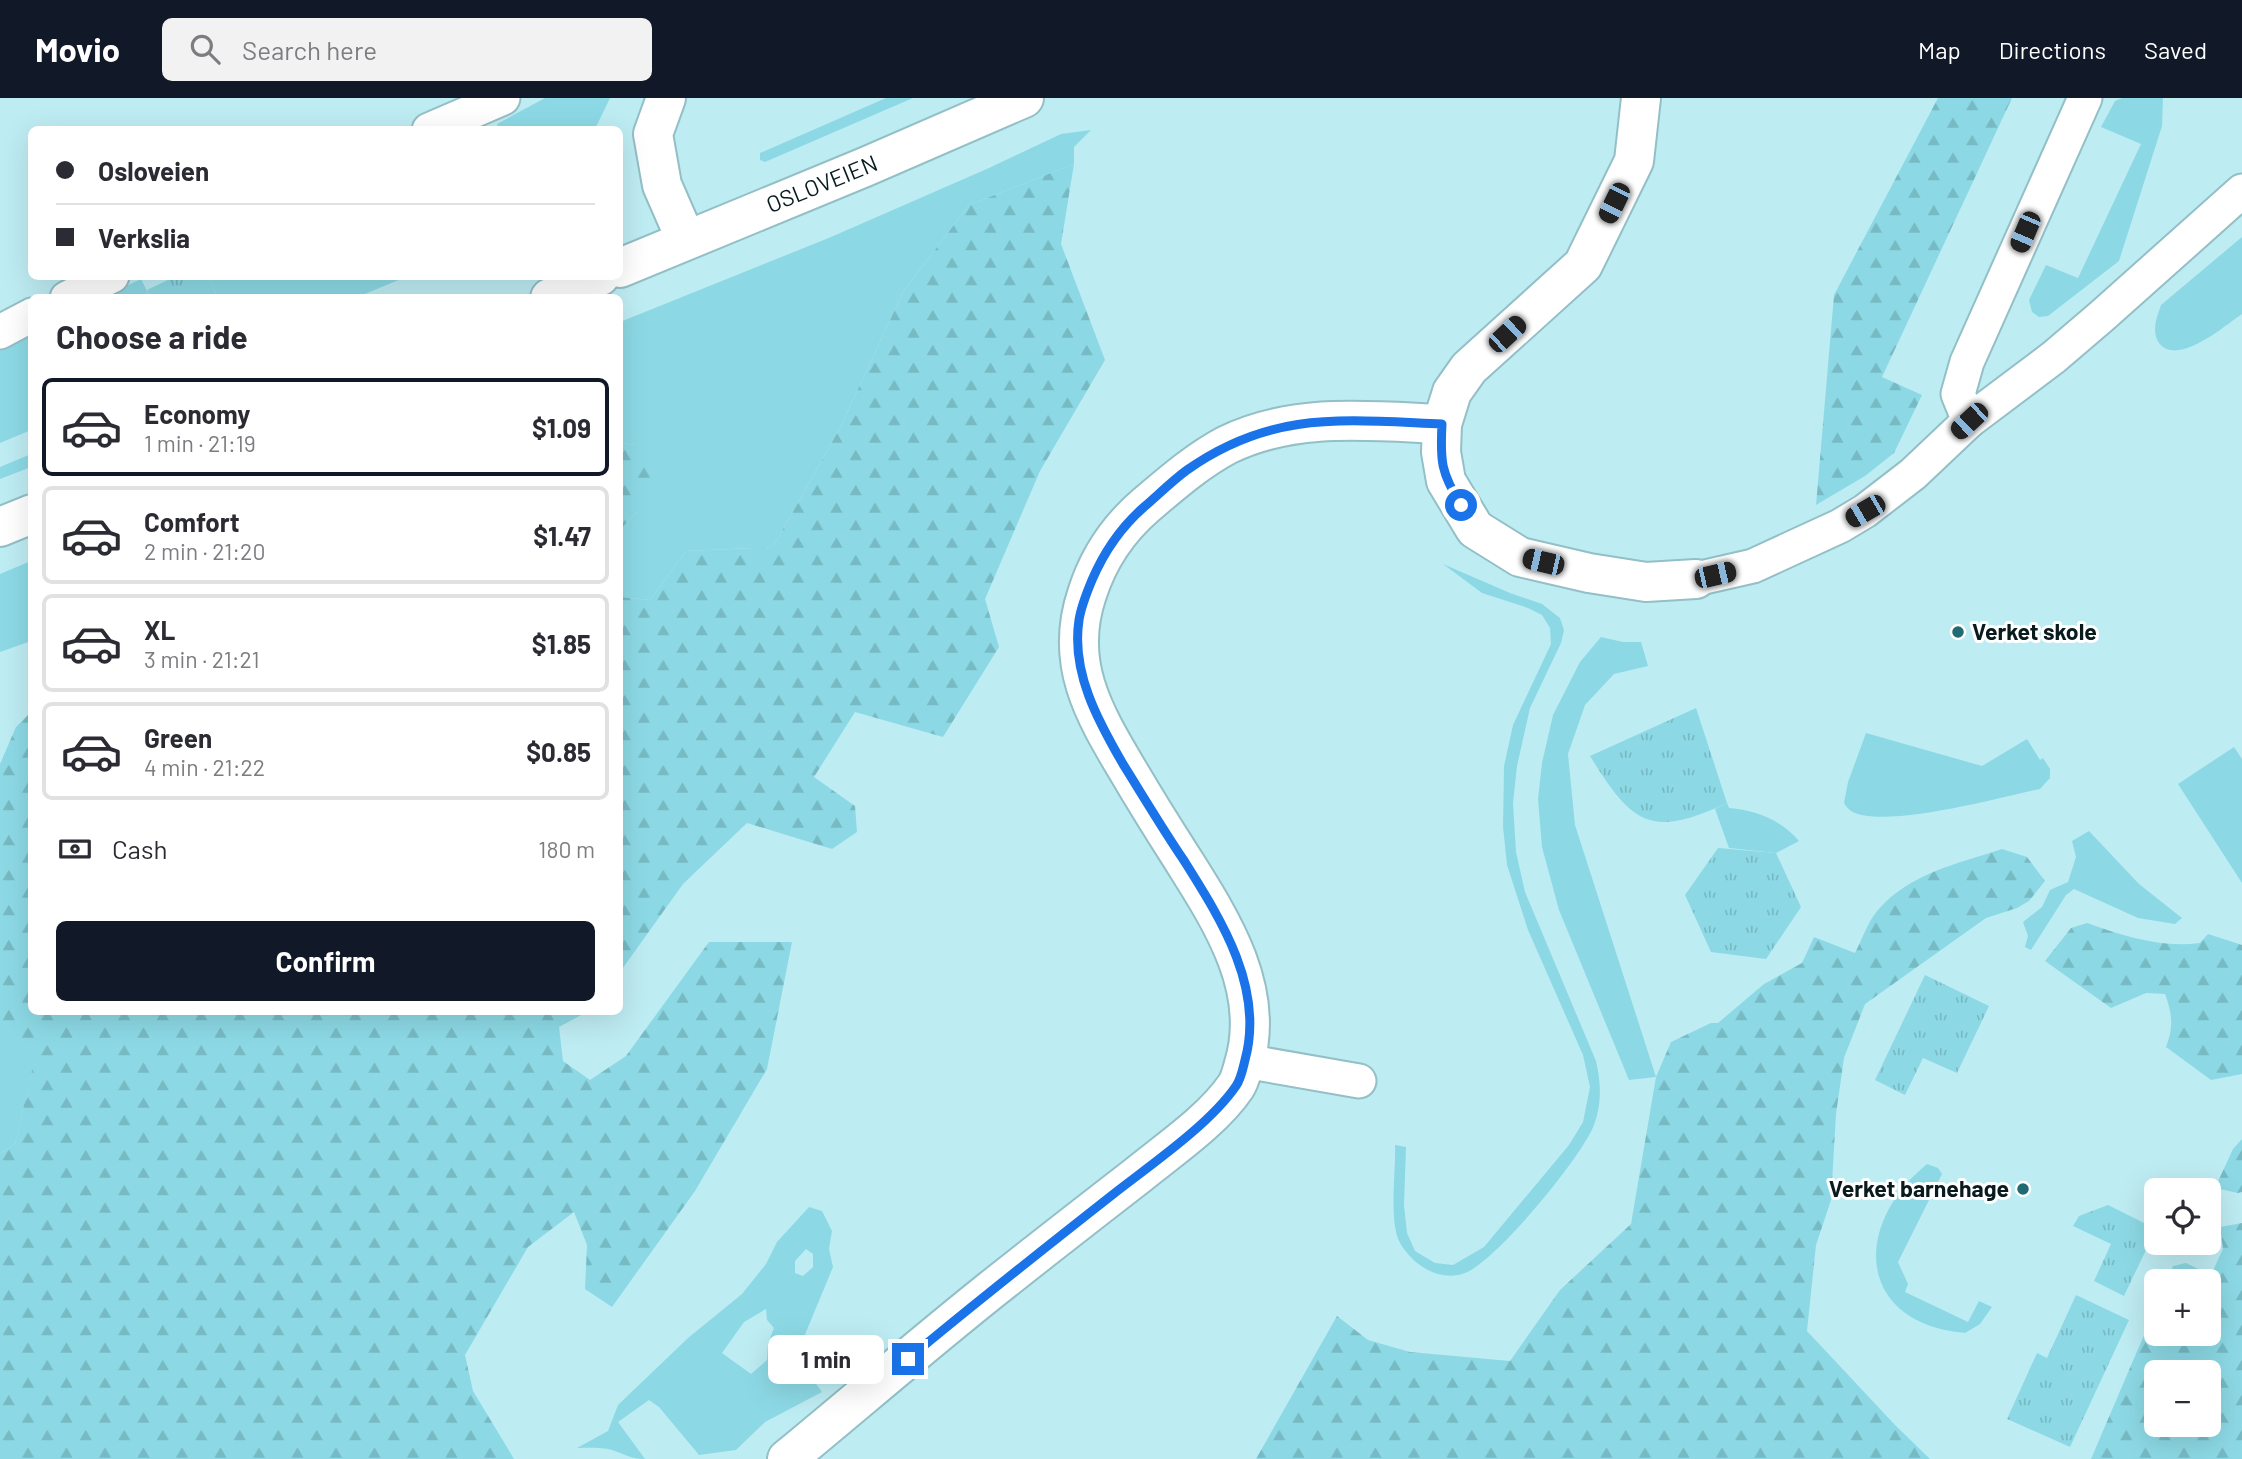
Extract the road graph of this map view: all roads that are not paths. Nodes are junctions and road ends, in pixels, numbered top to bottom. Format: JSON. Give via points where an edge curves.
{"nodes":[{"id":1,"x":503,"y":98,"type":"edge"},
{"id":2,"x":666,"y":98,"type":"edge"},
{"id":3,"x":1024,"y":98,"type":"edge"},
{"id":4,"x":1641,"y":98,"type":"edge"},
{"id":5,"x":2085,"y":98,"type":"edge"},
{"id":6,"x":438,"y":126,"type":"edge"},
{"id":7,"x":2242,"y":191,"type":"edge"},
{"id":8,"x":686,"y":240,"type":"junction"},
{"id":9,"x":623,"y":267,"type":"edge"},
{"id":10,"x":104,"y":280,"type":"edge"},
{"id":11,"x":591,"y":280,"type":"edge"},
{"id":12,"x":74,"y":294,"type":"edge"},
{"id":13,"x":559,"y":294,"type":"edge"},
{"id":14,"x":28,"y":317,"type":"edge"},
{"id":15,"x":0,"y":332,"type":"edge"},
{"id":16,"x":1969,"y":421,"type":"junction"},
{"id":17,"x":1442,"y":424,"type":"junction"},
{"id":18,"x":28,"y":516,"type":"edge"},
{"id":19,"x":0,"y":527,"type":"edge"},
{"id":20,"x":1696,"y":579,"type":"joint"},
{"id":21,"x":1245,"y":1061,"type":"junction"},
{"id":22,"x":1359,"y":1081,"type":"dead end"},
{"id":23,"x":787,"y":1459,"type":"edge"}],
"edges":[{"from":1,"to":6,"type":"lane"},
{"from":2,"to":8,"type":"street","via":[[653,134],[662,185]]},
{"from":3,"to":8,"type":"street","name":"OSLOVEIEN"},
{"from":4,"to":17,"type":"street","via":[[1634,161],[1584,265],[1469,368],[1452,392]]},
{"from":5,"to":16,"type":"lane","via":[[1968,362],[1958,394]]},
{"from":7,"to":16,"type":"lane","via":[[2054,357]]},
{"from":8,"to":9,"type":"street","name":"OSLOVEIEN"},
{"from":10,"to":12,"type":"lane"},
{"from":11,"to":13,"type":"street"},
{"from":14,"to":15,"type":"lane"},
{"from":16,"to":20,"type":"lane","via":[[1913,474],[1840,526],[1753,565]]},
{"from":17,"to":20,"type":"street","via":[[1446,481],[1475,529],[1520,557],[1646,582]]},
{"from":17,"to":21,"type":"street","via":[[1320,421],[1282,426],[1223,447],[1185,471],[1133,516],[1103,554],[1079,619],[1078,650],[1098,721],[1194,876],[1239,961],[1250,1005]]},
{"from":18,"to":19,"type":"street"},
{"from":21,"to":22,"type":"lane"},
{"from":21,"to":23,"type":"street","via":[[1237,1084],[1180,1142]]}]}
